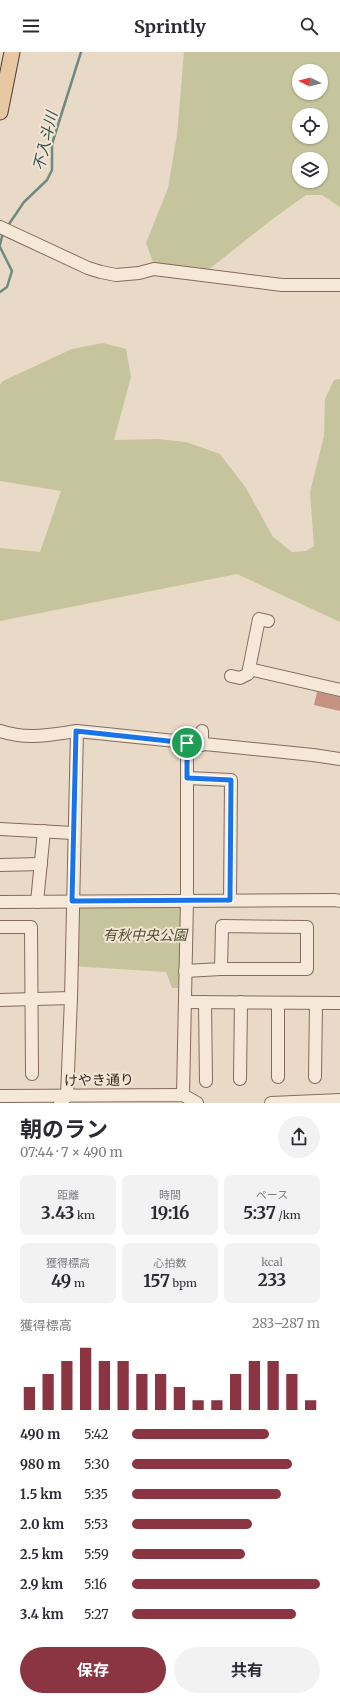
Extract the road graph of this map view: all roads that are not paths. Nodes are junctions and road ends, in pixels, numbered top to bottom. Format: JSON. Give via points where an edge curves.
{"nodes":[{"id":1,"x":12,"y":52,"type":"edge"},
{"id":2,"x":0,"y":112,"type":"edge"},
{"id":3,"x":0,"y":227,"type":"edge"},
{"id":4,"x":340,"y":285,"type":"edge"},
{"id":5,"x":268,"y":621,"type":"dead end"},
{"id":6,"x":340,"y":690,"type":"edge"},
{"id":7,"x":0,"y":731,"type":"edge"},
{"id":8,"x":76,"y":731,"type":"junction"},
{"id":9,"x":202,"y":731,"type":"dead end"},
{"id":10,"x":187,"y":743,"type":"junction"},
{"id":11,"x":202,"y":745,"type":"junction"},
{"id":12,"x":340,"y":759,"type":"edge"},
{"id":13,"x":187,"y":778,"type":"junction"},
{"id":14,"x":0,"y":829,"type":"edge"},
{"id":15,"x":44,"y":831,"type":"junction"},
{"id":16,"x":73,"y":833,"type":"junction"},
{"id":17,"x":41,"y":864,"type":"junction"},
{"id":18,"x":0,"y":866,"type":"edge"},
{"id":19,"x":230,"y":900,"type":"junction"},
{"id":20,"x":338,"y":900,"type":"edge"},
{"id":21,"x":72,"y":901,"type":"junction"},
{"id":22,"x":187,"y":901,"type":"junction"},
{"id":23,"x":0,"y":902,"type":"edge"},
{"id":24,"x":37,"y":902,"type":"junction"},
{"id":25,"x":0,"y":927,"type":"edge"},
{"id":26,"x":221,"y":969,"type":"junction"},
{"id":27,"x":185,"y":971,"type":"junction"},
{"id":28,"x":71,"y":998,"type":"junction"},
{"id":29,"x":31,"y":999,"type":"junction"},
{"id":30,"x":0,"y":1000,"type":"edge"},
{"id":31,"x":185,"y":1002,"type":"junction"},
{"id":32,"x":205,"y":1002,"type":"junction"},
{"id":33,"x":241,"y":1002,"type":"junction"},
{"id":34,"x":278,"y":1003,"type":"junction"},
{"id":35,"x":316,"y":1003,"type":"junction"},
{"id":36,"x":340,"y":1003,"type":"edge"},
{"id":37,"x":32,"y":1074,"type":"dead end"},
{"id":38,"x":278,"y":1077,"type":"dead end"},
{"id":39,"x":315,"y":1077,"type":"dead end"},
{"id":40,"x":240,"y":1079,"type":"dead end"},
{"id":41,"x":206,"y":1081,"type":"dead end"},
{"id":42,"x":183,"y":1095,"type":"junction"},
{"id":43,"x":0,"y":1096,"type":"edge"},
{"id":44,"x":63,"y":1099,"type":"edge"},
{"id":45,"x":127,"y":1099,"type":"edge"},
{"id":46,"x":340,"y":1100,"type":"edge"},
{"id":47,"x":197,"y":1103,"type":"edge"},
{"id":48,"x":271,"y":1103,"type":"edge"}],
"edges":[{"from":1,"to":2,"type":"main road"},
{"from":3,"to":4,"type":"street","via":[[88,268],[116,275],[154,269],[282,285]]},
{"from":5,"to":6,"type":"street","via":[[259,619],[240,677]]},
{"from":7,"to":8,"type":"street","via":[[20,737]]},
{"from":8,"to":10,"type":"street"},
{"from":8,"to":16,"type":"street"},
{"from":9,"to":11,"type":"street"},
{"from":10,"to":11,"type":"street"},
{"from":10,"to":13,"type":"street"},
{"from":11,"to":12,"type":"street"},
{"from":13,"to":19,"type":"street","via":[[231,780]]},
{"from":13,"to":22,"type":"street"},
{"from":14,"to":15,"type":"street"},
{"from":15,"to":16,"type":"street"},
{"from":15,"to":17,"type":"street"},
{"from":16,"to":21,"type":"street"},
{"from":17,"to":18,"type":"street"},
{"from":17,"to":24,"type":"street"},
{"from":19,"to":20,"type":"street"},
{"from":19,"to":22,"type":"street"},
{"from":21,"to":22,"type":"street"},
{"from":21,"to":24,"type":"street"},
{"from":21,"to":28,"type":"street"},
{"from":22,"to":27,"type":"street"},
{"from":23,"to":24,"type":"street"},
{"from":25,"to":29,"type":"street","via":[[31,927]]},
{"from":26,"to":26,"type":"street","via":[[307,969],[307,927],[222,926]]},
{"from":26,"to":27,"type":"street"},
{"from":27,"to":31,"type":"street"},
{"from":28,"to":29,"type":"street"},
{"from":28,"to":44,"type":"street"},
{"from":29,"to":30,"type":"street"},
{"from":29,"to":37,"type":"street"},
{"from":31,"to":32,"type":"street"},
{"from":31,"to":42,"type":"street"},
{"from":32,"to":33,"type":"street"},
{"from":32,"to":41,"type":"street"},
{"from":33,"to":34,"type":"street"},
{"from":33,"to":40,"type":"street"},
{"from":34,"to":35,"type":"street"},
{"from":34,"to":38,"type":"street"},
{"from":35,"to":36,"type":"street"},
{"from":35,"to":39,"type":"street"},
{"from":42,"to":45,"type":"street","name":"けやき通り"},
{"from":42,"to":47,"type":"street","name":"けやき通り"},
{"from":43,"to":44,"type":"street","name":"けやき通り"},
{"from":44,"to":45,"type":"street","name":"けやき通り"},
{"from":46,"to":48,"type":"street"}]}
